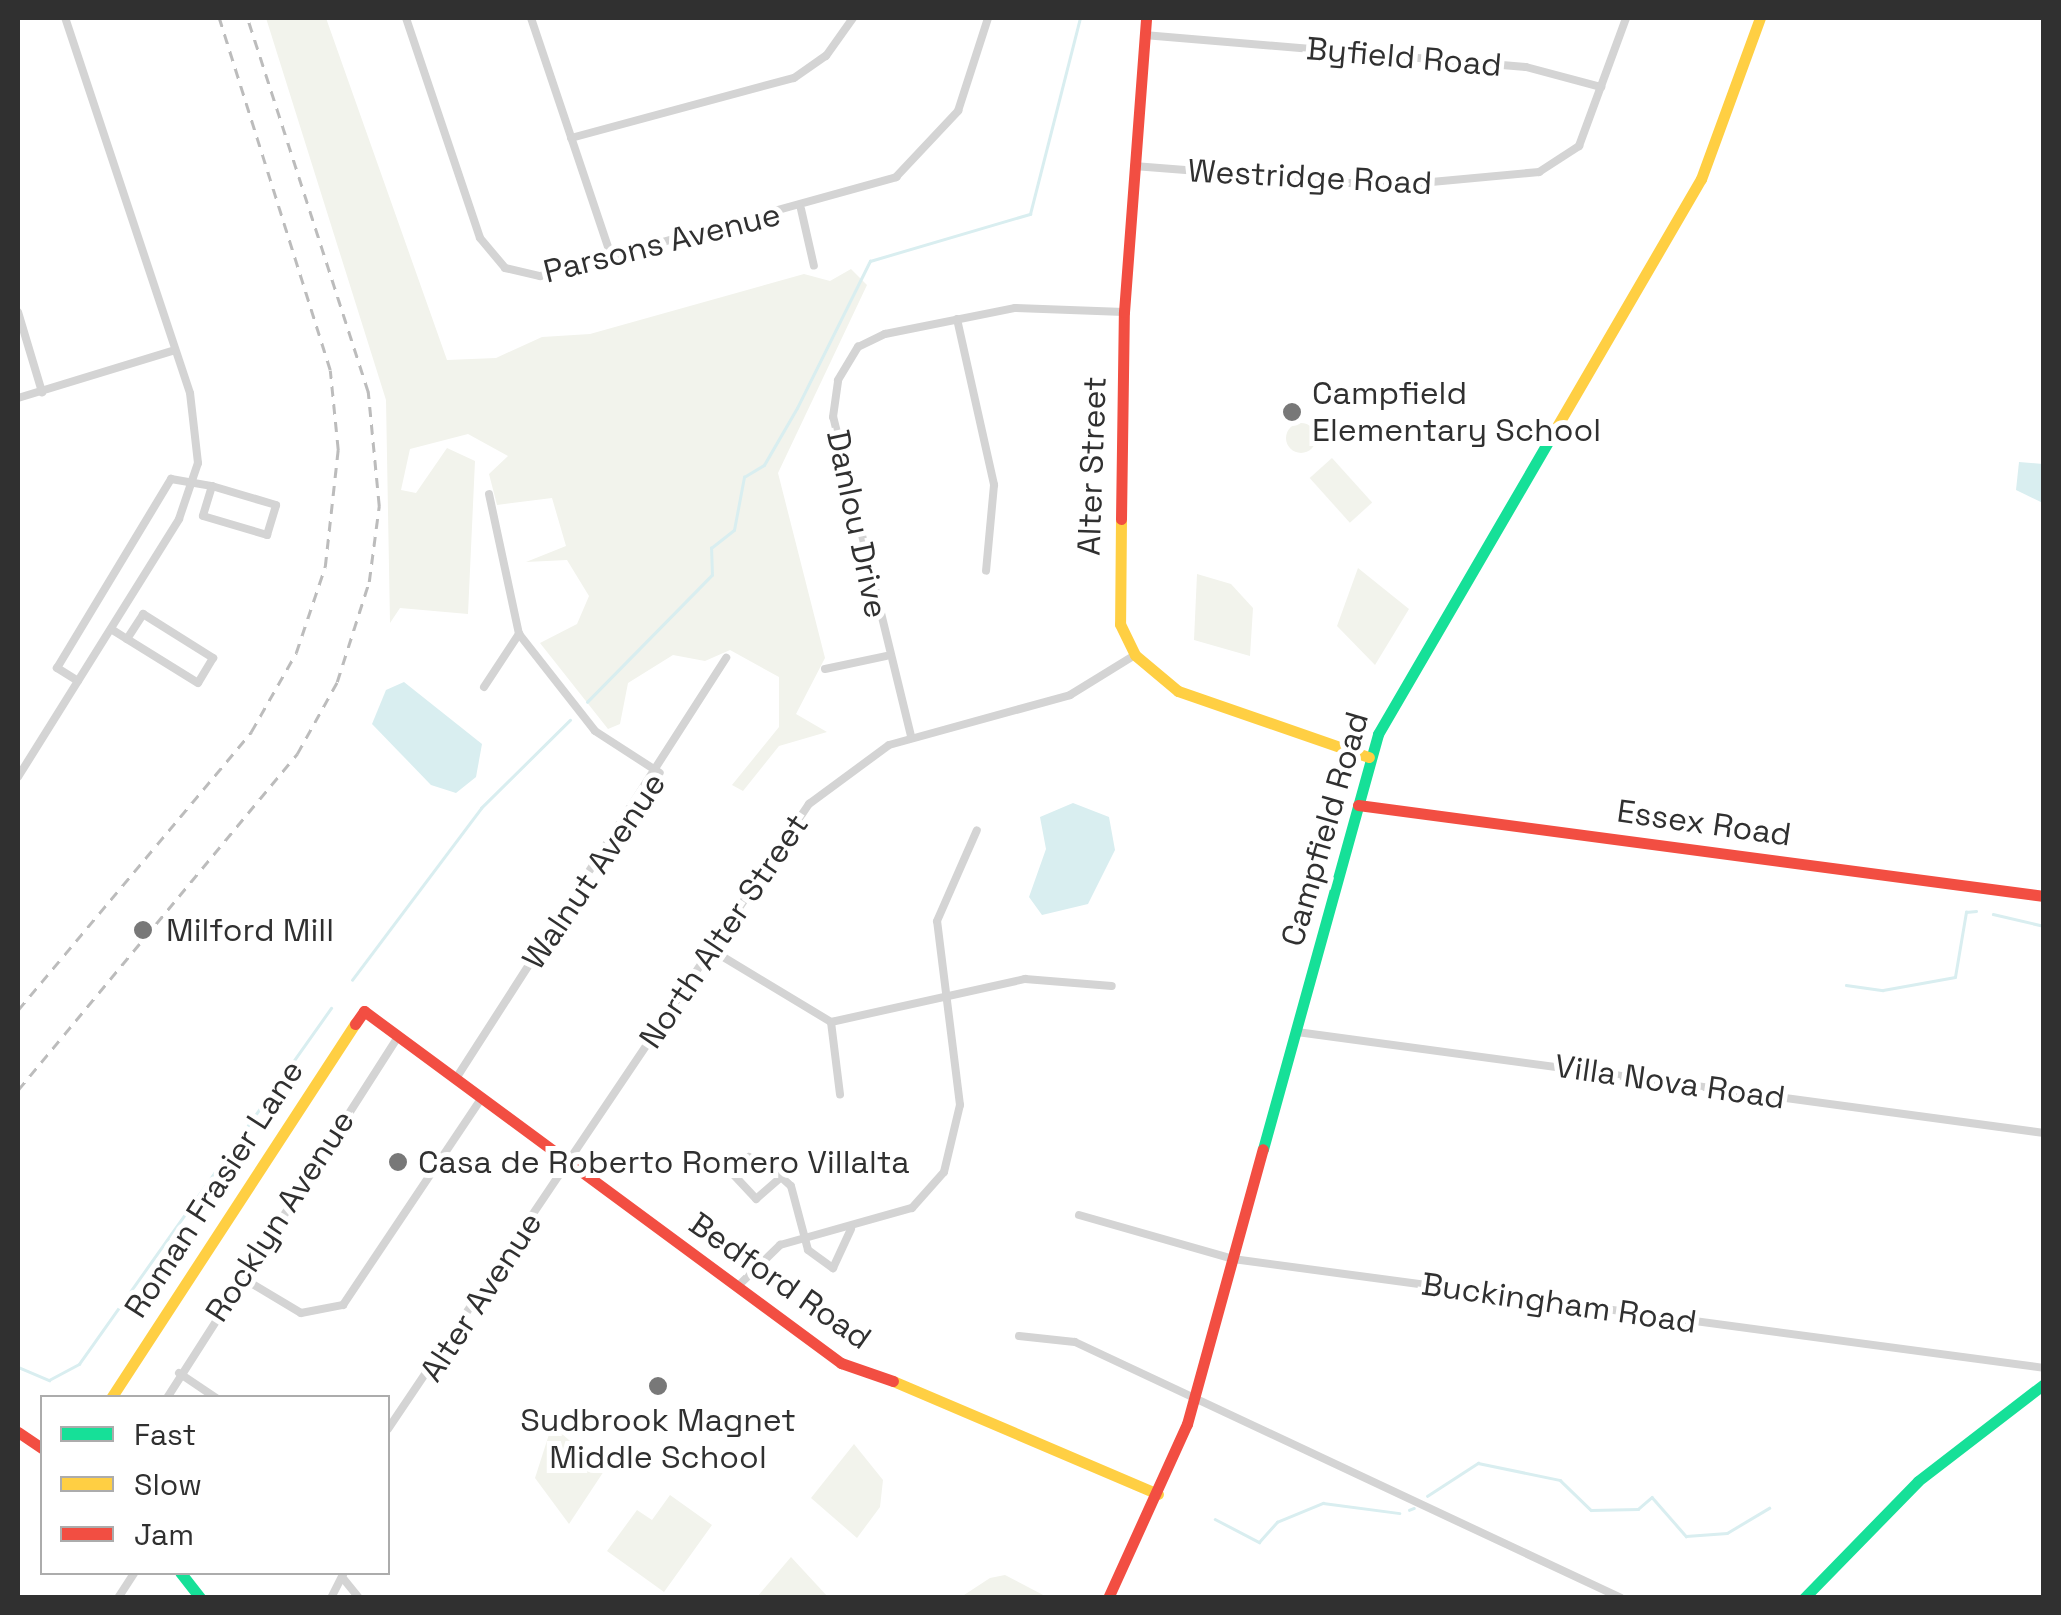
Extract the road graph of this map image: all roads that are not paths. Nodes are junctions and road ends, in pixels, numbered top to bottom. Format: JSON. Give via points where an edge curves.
{"nodes":[{"id":1,"x":65,"y":18,"type":"edge"},
{"id":2,"x":406,"y":18,"type":"edge"},
{"id":3,"x":532,"y":18,"type":"edge"},
{"id":4,"x":853,"y":18,"type":"edge"},
{"id":5,"x":988,"y":18,"type":"edge"},
{"id":6,"x":1146,"y":18,"type":"edge"},
{"id":7,"x":1626,"y":18,"type":"edge"},
{"id":8,"x":1760,"y":18,"type":"edge"},
{"id":9,"x":1144,"y":34,"type":"junction"},
{"id":10,"x":1601,"y":87,"type":"junction"},
{"id":11,"x":571,"y":138,"type":"junction"},
{"id":12,"x":1134,"y":166,"type":"junction"},
{"id":13,"x":801,"y":209,"type":"junction"},
{"id":14,"x":612,"y":258,"type":"junction"},
{"id":15,"x":814,"y":266,"type":"dead end"},
{"id":16,"x":18,"y":312,"type":"edge"},
{"id":17,"x":1124,"y":312,"type":"junction"},
{"id":18,"x":958,"y":319,"type":"junction"},
{"id":19,"x":175,"y":350,"type":"junction"},
{"id":20,"x":42,"y":392,"type":"junction"},
{"id":21,"x":18,"y":398,"type":"edge"},
{"id":22,"x":196,"y":480,"type":"junction"},
{"id":23,"x":212,"y":486,"type":"junction"},
{"id":24,"x":490,"y":494,"type":"dead end"},
{"id":25,"x":986,"y":571,"type":"dead end"},
{"id":26,"x":111,"y":628,"type":"junction"},
{"id":27,"x":520,"y":634,"type":"junction"},
{"id":28,"x":127,"y":639,"type":"junction"},
{"id":29,"x":1135,"y":655,"type":"junction"},
{"id":30,"x":886,"y":656,"type":"junction"},
{"id":31,"x":726,"y":658,"type":"dead end"},
{"id":32,"x":825,"y":669,"type":"dead end"},
{"id":33,"x":78,"y":681,"type":"junction"},
{"id":34,"x":484,"y":687,"type":"dead end"},
{"id":35,"x":911,"y":736,"type":"junction"},
{"id":36,"x":1369,"y":757,"type":"junction"},
{"id":37,"x":660,"y":773,"type":"junction"},
{"id":38,"x":18,"y":777,"type":"edge"},
{"id":39,"x":1358,"y":805,"type":"junction"},
{"id":40,"x":977,"y":830,"type":"dead end"},
{"id":41,"x":2044,"y":896,"type":"edge"},
{"id":42,"x":710,"y":949,"type":"junction"},
{"id":43,"x":1112,"y":986,"type":"dead end"},
{"id":44,"x":943,"y":999,"type":"junction"},
{"id":45,"x":364,"y":1011,"type":"joint"},
{"id":46,"x":831,"y":1022,"type":"junction"},
{"id":47,"x":1297,"y":1032,"type":"junction"},
{"id":48,"x":398,"y":1036,"type":"junction"},
{"id":49,"x":455,"y":1080,"type":"junction"},
{"id":50,"x":840,"y":1094,"type":"dead end"},
{"id":51,"x":482,"y":1099,"type":"junction"},
{"id":52,"x":2044,"y":1133,"type":"edge"},
{"id":53,"x":570,"y":1161,"type":"junction"},
{"id":54,"x":781,"y":1177,"type":"junction"},
{"id":55,"x":1078,"y":1215,"type":"dead end"},
{"id":56,"x":851,"y":1229,"type":"junction"},
{"id":57,"x":805,"y":1237,"type":"junction"},
{"id":58,"x":1233,"y":1259,"type":"junction"},
{"id":59,"x":241,"y":1277,"type":"junction"},
{"id":60,"x":738,"y":1286,"type":"junction"},
{"id":61,"x":1019,"y":1336,"type":"dead end"},
{"id":62,"x":2044,"y":1368,"type":"edge"},
{"id":63,"x":178,"y":1373,"type":"junction"},
{"id":64,"x":2044,"y":1384,"type":"edge"},
{"id":65,"x":113,"y":1395,"type":"edge"},
{"id":66,"x":168,"y":1395,"type":"edge"},
{"id":67,"x":211,"y":1395,"type":"edge"},
{"id":68,"x":1195,"y":1396,"type":"junction"},
{"id":69,"x":390,"y":1426,"type":"edge"},
{"id":70,"x":18,"y":1432,"type":"edge"},
{"id":71,"x":40,"y":1447,"type":"edge"},
{"id":72,"x":1158,"y":1494,"type":"junction"},
{"id":73,"x":133,"y":1575,"type":"edge"},
{"id":74,"x":182,"y":1575,"type":"edge"},
{"id":75,"x":343,"y":1575,"type":"edge"},
{"id":76,"x":118,"y":1598,"type":"edge"},
{"id":77,"x":200,"y":1598,"type":"edge"},
{"id":78,"x":331,"y":1598,"type":"edge"},
{"id":79,"x":358,"y":1598,"type":"edge"},
{"id":80,"x":1108,"y":1598,"type":"edge"},
{"id":81,"x":1621,"y":1598,"type":"edge"},
{"id":82,"x":1804,"y":1598,"type":"edge"}],
"edges":[{"from":1,"to":19,"type":"street"},
{"from":2,"to":14,"type":"street","name":"Parsons Avenue","via":[[494,258],[540,276]]},
{"from":3,"to":11,"type":"street"},
{"from":4,"to":11,"type":"street","via":[[826,56],[794,78]]},
{"from":5,"to":13,"type":"street","name":"Parsons Avenue","via":[[968,90],[924,154],[879,186]]},
{"from":6,"to":9,"type":"street","name":"Alter Street"},
{"from":7,"to":10,"type":"street","name":"Westridge Road"},
{"from":8,"to":36,"type":"street","name":"Campfield Road","via":[[1702,179],[1402,680]]},
{"from":9,"to":10,"type":"street","name":"Byfield Road","via":[[1526,67]]},
{"from":9,"to":12,"type":"street","name":"Alter Street"},
{"from":10,"to":12,"type":"street","name":"Westridge Road","via":[[1572,155],[1538,172],[1388,186]]},
{"from":11,"to":14,"type":"street"},
{"from":12,"to":17,"type":"street","name":"Alter Street"},
{"from":13,"to":14,"type":"street","name":"Parsons Avenue"},
{"from":13,"to":15,"type":"street"},
{"from":16,"to":20,"type":"street"},
{"from":17,"to":18,"type":"street","name":"Danlou Drive","via":[[1037,307]]},
{"from":17,"to":29,"type":"street","name":"Alter Street","via":[[1116,590]]},
{"from":18,"to":25,"type":"street","via":[[994,485]]},
{"from":18,"to":30,"type":"street","name":"Danlou Drive","via":[[866,340],[834,392]]},
{"from":19,"to":20,"type":"street"},
{"from":19,"to":22,"type":"street","via":[[198,431]]},
{"from":20,"to":21,"type":"street"},
{"from":22,"to":23,"type":"street"},
{"from":22,"to":26,"type":"street"},
{"from":22,"to":33,"type":"street","via":[[168,482],[57,668]]},
{"from":23,"to":23,"type":"street","via":[[276,504],[267,535],[203,516]]},
{"from":24,"to":27,"type":"street"},
{"from":26,"to":28,"type":"street"},
{"from":26,"to":33,"type":"street"},
{"from":27,"to":34,"type":"street"},
{"from":27,"to":37,"type":"street","via":[[596,731]]},
{"from":28,"to":28,"type":"street","via":[[198,682],[213,658],[142,614]]},
{"from":29,"to":35,"type":"street","name":"North Alter Street","via":[[1070,695]]},
{"from":29,"to":36,"type":"street","via":[[1178,692]]},
{"from":30,"to":32,"type":"street"},
{"from":30,"to":35,"type":"street","name":"Danlou Drive"},
{"from":31,"to":37,"type":"street","name":"Walnut Avenue"},
{"from":33,"to":38,"type":"street"},
{"from":35,"to":42,"type":"street","name":"North Alter Street","via":[[809,804]]},
{"from":36,"to":39,"type":"street","name":"Campfield Road"},
{"from":37,"to":49,"type":"street","name":"Walnut Avenue"},
{"from":39,"to":41,"type":"street","name":"Essex Road"},
{"from":39,"to":47,"type":"street","name":"Campfield Road"},
{"from":40,"to":44,"type":"street","via":[[937,921]]},
{"from":42,"to":46,"type":"street"},
{"from":42,"to":53,"type":"street","name":"North Alter Street"},
{"from":43,"to":44,"type":"street","via":[[1039,978]]},
{"from":44,"to":46,"type":"street"},
{"from":44,"to":56,"type":"street","via":[[960,1106],[952,1157],[912,1208]]},
{"from":45,"to":48,"type":"street","name":"Bedford Road"},
{"from":45,"to":65,"type":"street","name":"Roman Frasier Lane"},
{"from":46,"to":50,"type":"street"},
{"from":47,"to":52,"type":"street","name":"Villa Nova Road"},
{"from":47,"to":58,"type":"street","name":"Campfield Road"},
{"from":48,"to":49,"type":"street","name":"Bedford Road"},
{"from":48,"to":59,"type":"street","name":"Rocklyn Avenue"},
{"from":49,"to":51,"type":"street","name":"Bedford Road"},
{"from":51,"to":53,"type":"street","name":"Bedford Road"},
{"from":51,"to":59,"type":"street","via":[[342,1305],[302,1313]]},
{"from":53,"to":60,"type":"street","name":"Bedford Road"},
{"from":53,"to":69,"type":"street","name":"Alter Avenue"},
{"from":54,"to":54,"type":"street","via":[[756,1198],[731,1172],[749,1156]]},
{"from":54,"to":57,"type":"street","via":[[796,1194]]},
{"from":55,"to":58,"type":"street","name":"Buckingham Road"},
{"from":56,"to":57,"type":"street"},
{"from":56,"to":57,"type":"street","via":[[833,1268]]},
{"from":57,"to":60,"type":"street","via":[[766,1254]]},
{"from":58,"to":62,"type":"street","name":"Buckingham Road"},
{"from":58,"to":68,"type":"street","name":"Campfield Road"},
{"from":59,"to":63,"type":"street","name":"Rocklyn Avenue"},
{"from":60,"to":72,"type":"street","name":"Bedford Road","via":[[858,1372],[948,1400]]},
{"from":61,"to":68,"type":"street","via":[[1061,1337]]},
{"from":63,"to":66,"type":"street","name":"Rocklyn Avenue"},
{"from":63,"to":67,"type":"street"},
{"from":64,"to":82,"type":"street","via":[[1918,1481]]},
{"from":68,"to":72,"type":"street","name":"Campfield Road"},
{"from":68,"to":81,"type":"street"},
{"from":70,"to":71,"type":"street"},
{"from":72,"to":80,"type":"street","name":"Campfield Road"},
{"from":73,"to":76,"type":"street"},
{"from":74,"to":77,"type":"street"},
{"from":75,"to":78,"type":"street"},
{"from":75,"to":79,"type":"street"}]}
